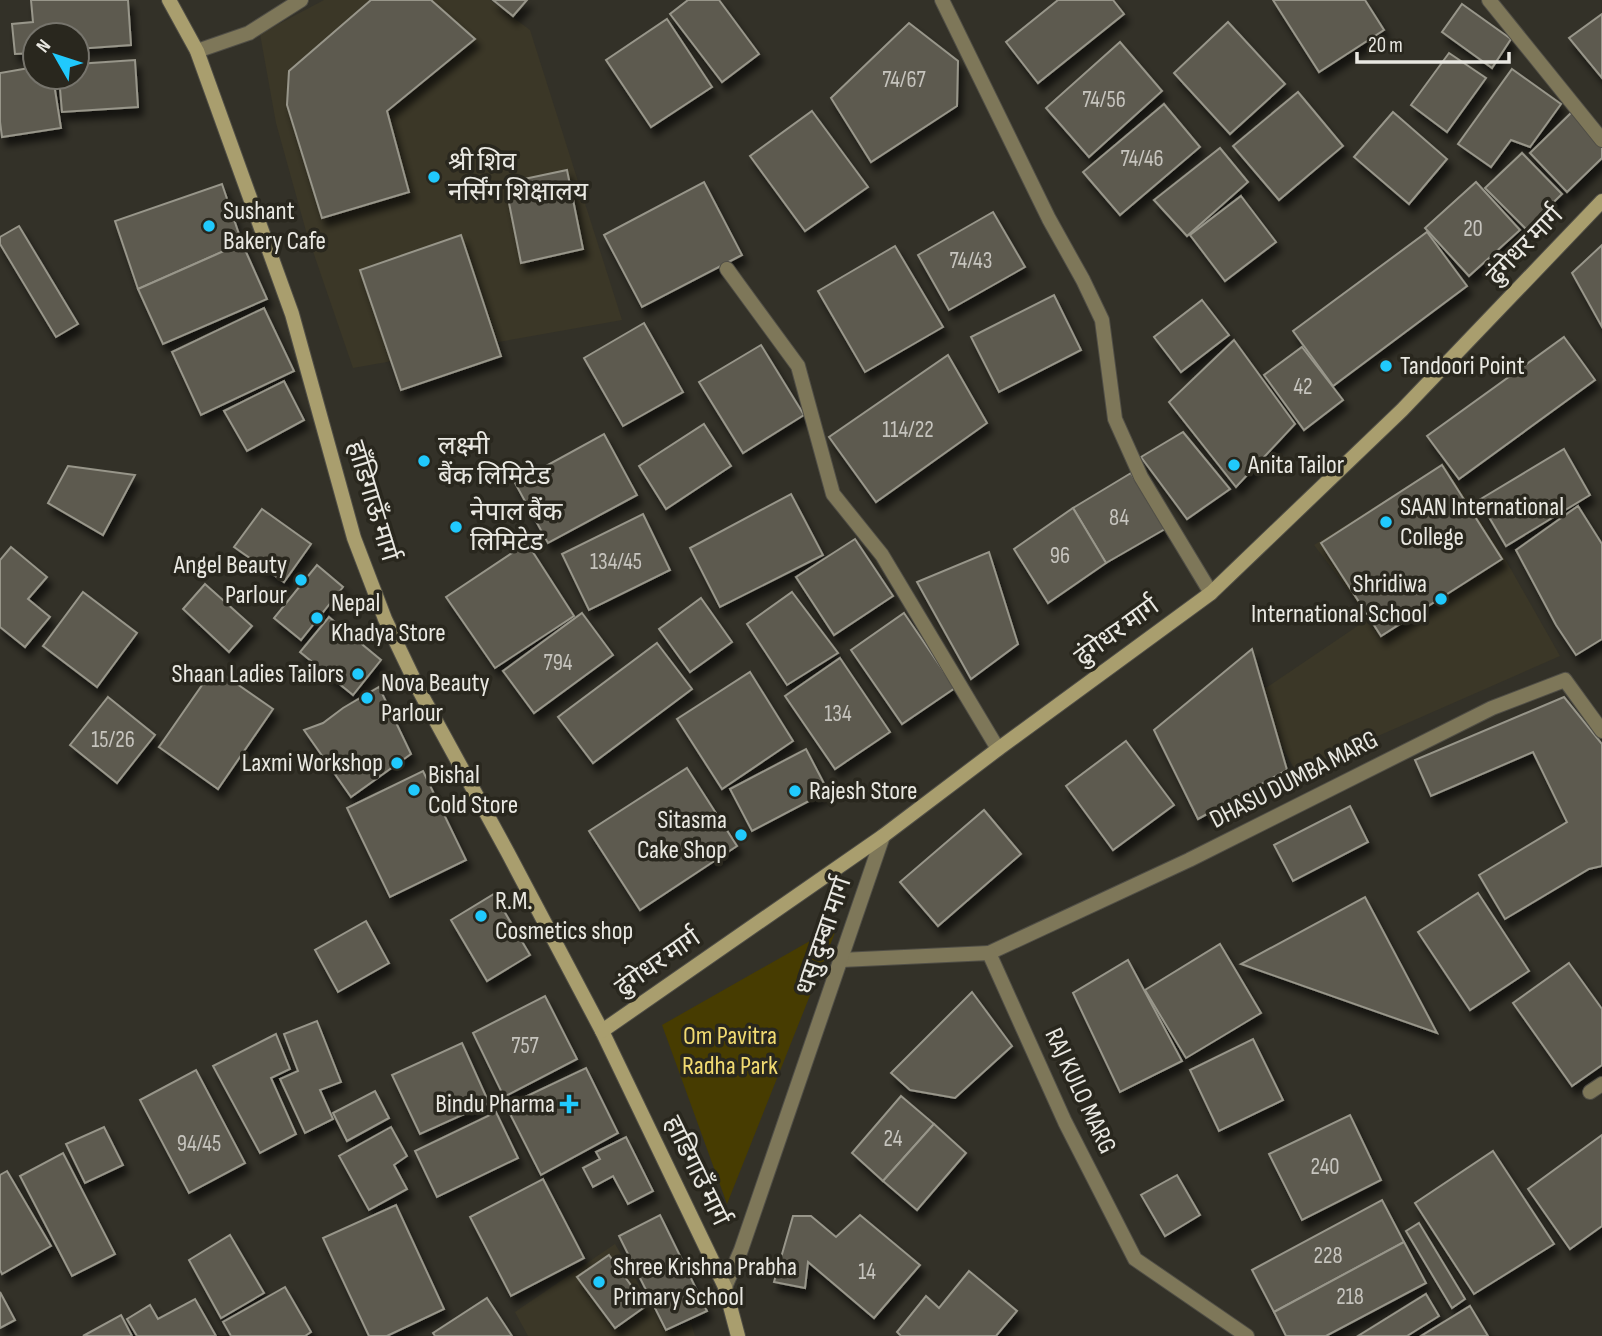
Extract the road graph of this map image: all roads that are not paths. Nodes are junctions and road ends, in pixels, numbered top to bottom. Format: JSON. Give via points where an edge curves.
{"nodes":[{"id":1,"x":169,"y":0,"type":"edge"},
{"id":2,"x":301,"y":0,"type":"edge"},
{"id":3,"x":942,"y":0,"type":"edge"},
{"id":4,"x":1489,"y":0,"type":"edge"},
{"id":5,"x":197,"y":51,"type":"junction"},
{"id":6,"x":1602,"y":139,"type":"edge"},
{"id":7,"x":1602,"y":201,"type":"edge"},
{"id":8,"x":727,"y":269,"type":"dead end"},
{"id":9,"x":1211,"y":593,"type":"junction"},
{"id":10,"x":1602,"y":731,"type":"edge"},
{"id":11,"x":998,"y":749,"type":"junction"},
{"id":12,"x":883,"y":836,"type":"junction"},
{"id":13,"x":989,"y":953,"type":"junction"},
{"id":14,"x":841,"y":960,"type":"junction"},
{"id":15,"x":602,"y":1031,"type":"junction"},
{"id":16,"x":725,"y":1287,"type":"junction"},
{"id":17,"x":738,"y":1336,"type":"edge"},
{"id":18,"x":1247,"y":1336,"type":"edge"}],
"edges":[{"from":1,"to":5,"type":"main road","name":"हाँडिगाऊँ मार्ग"},
{"from":2,"to":5,"type":"street","via":[[249,33]]},
{"from":3,"to":9,"type":"street","via":[[1102,320],[1115,419],[1141,477]]},
{"from":4,"to":6,"type":"street"},
{"from":5,"to":15,"type":"main road","name":"हाँडिगाऊँ मार्ग","via":[[292,314],[354,538],[386,619],[419,692]]},
{"from":7,"to":9,"type":"main road","name":"ढुंगेधर मार्ग","via":[[1402,410]]},
{"from":8,"to":11,"type":"street","via":[[799,366],[833,494],[882,555]]},
{"from":9,"to":11,"type":"main road","name":"ढुंगेधर मार्ग"},
{"from":10,"to":13,"type":"street","name":"DHASU DUMBA MARG","via":[[1565,680],[1492,708],[1189,860]]},
{"from":11,"to":12,"type":"main road","name":"ढुंगेधर मार्ग"},
{"from":12,"to":14,"type":"street","name":"धसु दुम्बा मार्ग"},
{"from":12,"to":15,"type":"main road","name":"ढुंगेधर मार्ग"},
{"from":13,"to":14,"type":"street"},
{"from":13,"to":18,"type":"street","name":"RAJ KULO MARG","via":[[1065,1122],[1135,1259]]},
{"from":14,"to":16,"type":"street","name":"धसु दुम्बा मार्ग"},
{"from":15,"to":16,"type":"main road","name":"हाडिगाउँ मार्ग"},
{"from":16,"to":17,"type":"main road","name":"हाडिगाउँ मार्ग"}]}
